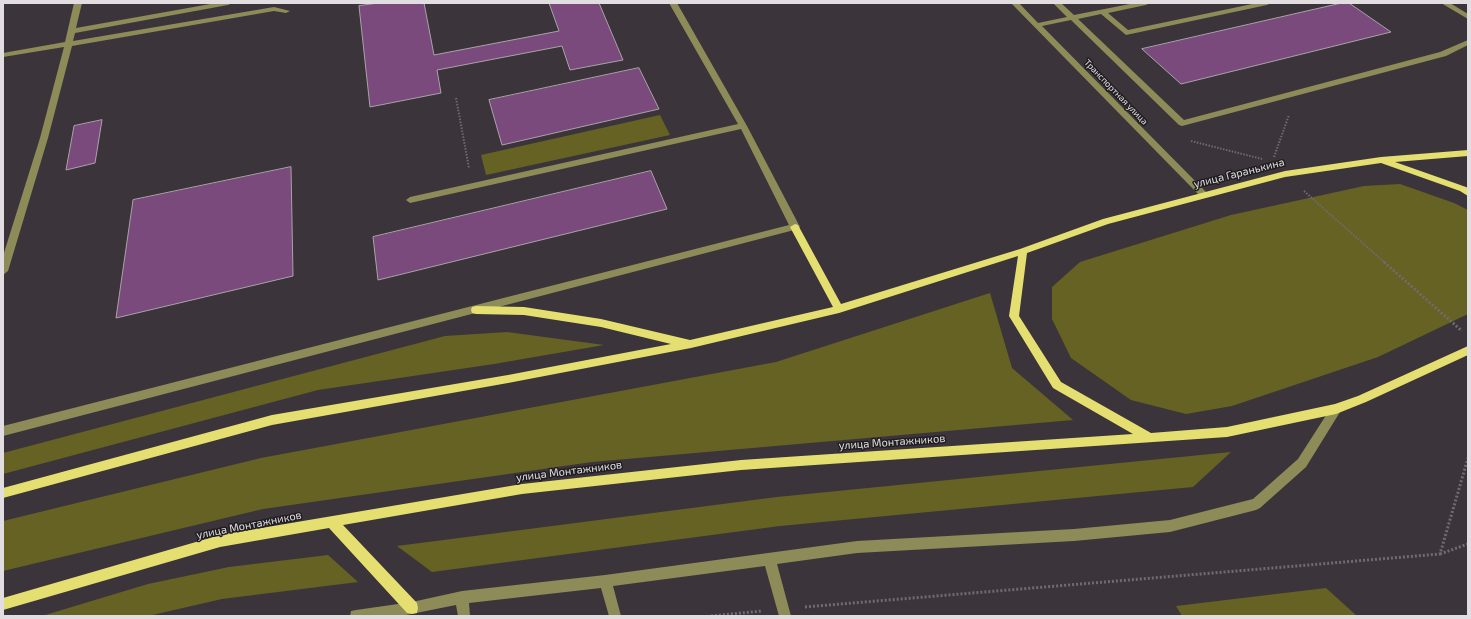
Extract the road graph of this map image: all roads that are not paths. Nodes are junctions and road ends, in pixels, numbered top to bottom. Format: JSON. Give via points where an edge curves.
{"nodes":[{"id":1,"x":78,"y":3,"type":"edge"},
{"id":2,"x":228,"y":3,"type":"edge"},
{"id":3,"x":674,"y":3,"type":"edge"},
{"id":4,"x":1015,"y":3,"type":"edge"},
{"id":5,"x":1058,"y":3,"type":"edge"},
{"id":6,"x":1146,"y":3,"type":"edge"},
{"id":7,"x":1267,"y":3,"type":"edge"},
{"id":8,"x":1445,"y":3,"type":"edge"},
{"id":9,"x":286,"y":11,"type":"dead end"},
{"id":10,"x":1103,"y":12,"type":"junction"},
{"id":11,"x":1468,"y":17,"type":"edge"},
{"id":12,"x":1073,"y":18,"type":"junction"},
{"id":13,"x":1036,"y":25,"type":"junction"},
{"id":14,"x":71,"y":30,"type":"junction"},
{"id":15,"x":1468,"y":42,"type":"edge"},
{"id":16,"x":68,"y":44,"type":"junction"},
{"id":17,"x":3,"y":55,"type":"edge"},
{"id":18,"x":743,"y":126,"type":"junction"},
{"id":19,"x":1468,"y":153,"type":"edge"},
{"id":20,"x":1381,"y":160,"type":"junction"},
{"id":21,"x":1468,"y":193,"type":"edge"},
{"id":22,"x":1203,"y":194,"type":"junction"},
{"id":23,"x":410,"y":200,"type":"dead end"},
{"id":24,"x":794,"y":227,"type":"junction"},
{"id":25,"x":1023,"y":251,"type":"junction"},
{"id":26,"x":3,"y":271,"type":"edge"},
{"id":27,"x":839,"y":309,"type":"junction"},
{"id":28,"x":476,"y":310,"type":"junction"},
{"id":29,"x":691,"y":344,"type":"junction"},
{"id":30,"x":1468,"y":350,"type":"edge"},
{"id":31,"x":1336,"y":409,"type":"junction"},
{"id":32,"x":3,"y":431,"type":"edge"},
{"id":33,"x":1150,"y":438,"type":"junction"},
{"id":34,"x":3,"y":493,"type":"edge"},
{"id":35,"x":332,"y":522,"type":"junction"},
{"id":36,"x":769,"y":559,"type":"junction"},
{"id":37,"x":605,"y":581,"type":"junction"},
{"id":38,"x":462,"y":597,"type":"junction"},
{"id":39,"x":3,"y":604,"type":"edge"},
{"id":40,"x":412,"y":608,"type":"junction"},
{"id":41,"x":784,"y":612,"type":"edge"},
{"id":42,"x":361,"y":616,"type":"edge"},
{"id":43,"x":464,"y":616,"type":"edge"},
{"id":44,"x":615,"y":616,"type":"edge"}],
"edges":[{"from":1,"to":14,"type":"street"},
{"from":2,"to":14,"type":"street"},
{"from":3,"to":18,"type":"street"},
{"from":4,"to":13,"type":"street","name":"Транспортная улица"},
{"from":5,"to":12,"type":"street"},
{"from":6,"to":10,"type":"street"},
{"from":7,"to":10,"type":"street","via":[[1126,33]]},
{"from":8,"to":11,"type":"street"},
{"from":9,"to":16,"type":"street","via":[[274,9]]},
{"from":10,"to":12,"type":"street"},
{"from":12,"to":13,"type":"street"},
{"from":12,"to":15,"type":"street","via":[[1182,123],[1443,54]]},
{"from":13,"to":22,"type":"street","name":"Транспортная улица"},
{"from":14,"to":16,"type":"street"},
{"from":16,"to":17,"type":"street"},
{"from":16,"to":26,"type":"street","via":[[23,210]]},
{"from":18,"to":23,"type":"street"},
{"from":18,"to":24,"type":"street"},
{"from":19,"to":20,"type":"main road","name":"улица Гаранькина"},
{"from":20,"to":21,"type":"main road"},
{"from":20,"to":22,"type":"main road","name":"улица Гаранькина","via":[[1285,174]]},
{"from":22,"to":25,"type":"main road","name":"улица Гаранькина","via":[[1106,221]]},
{"from":24,"to":27,"type":"main road"},
{"from":24,"to":28,"type":"street"},
{"from":25,"to":27,"type":"main road"},
{"from":25,"to":33,"type":"main road","via":[[1014,316],[1057,385]]},
{"from":27,"to":29,"type":"main road"},
{"from":28,"to":29,"type":"main road","via":[[524,311],[601,323]]},
{"from":28,"to":32,"type":"street"},
{"from":29,"to":34,"type":"main road","via":[[272,420]]},
{"from":30,"to":31,"type":"main road"},
{"from":31,"to":33,"type":"main road","name":"улица Монтажников","via":[[1227,432]]},
{"from":31,"to":36,"type":"street","via":[[1302,463],[1256,504],[1170,526],[857,547]]},
{"from":33,"to":35,"type":"main road","name":"улица Монтажников","via":[[733,466],[522,489]]},
{"from":35,"to":39,"type":"main road","name":"улица Монтажников","via":[[220,541]]},
{"from":35,"to":40,"type":"main road"},
{"from":36,"to":37,"type":"street"},
{"from":36,"to":41,"type":"street"},
{"from":37,"to":38,"type":"street"},
{"from":37,"to":44,"type":"street"},
{"from":38,"to":40,"type":"street"},
{"from":38,"to":43,"type":"street"},
{"from":40,"to":42,"type":"street"}]}
